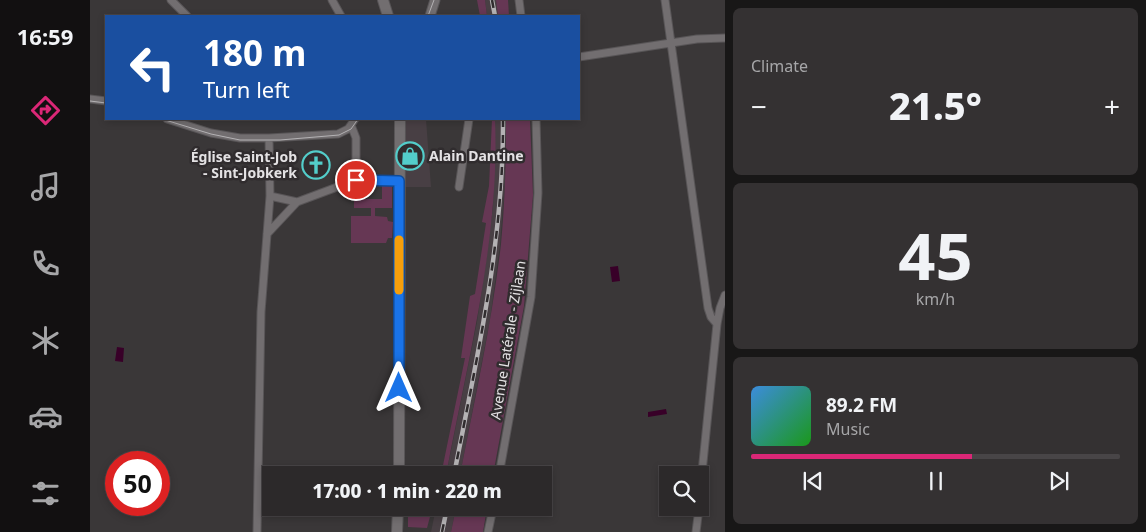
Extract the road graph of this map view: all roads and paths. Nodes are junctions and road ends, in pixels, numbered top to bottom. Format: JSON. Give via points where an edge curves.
{"nodes":[{"id":1,"x":171,"y":0,"type":"edge"},
{"id":2,"x":332,"y":0,"type":"edge"},
{"id":3,"x":383,"y":0,"type":"edge"},
{"id":4,"x":435,"y":0,"type":"edge"},
{"id":5,"x":519,"y":0,"type":"edge"},
{"id":6,"x":665,"y":0,"type":"edge"},
{"id":7,"x":186,"y":15,"type":"edge"},
{"id":8,"x":340,"y":15,"type":"edge"},
{"id":9,"x":388,"y":15,"type":"edge"},
{"id":10,"x":430,"y":15,"type":"edge"},
{"id":11,"x":521,"y":15,"type":"edge"},
{"id":12,"x":725,"y":38,"type":"edge"},
{"id":13,"x":671,"y":44,"type":"junction"},
{"id":14,"x":580,"y":57,"type":"edge"},
{"id":15,"x":90,"y":99,"type":"edge"},
{"id":16,"x":105,"y":101,"type":"edge"},
{"id":17,"x":170,"y":120,"type":"edge"},
{"id":18,"x":400,"y":120,"type":"edge"},
{"id":19,"x":469,"y":120,"type":"edge"},
{"id":20,"x":536,"y":120,"type":"edge"},
{"id":21,"x":353,"y":122,"type":"edge"},
{"id":22,"x":269,"y":138,"type":"junction"},
{"id":23,"x":356,"y":180,"type":"junction"},
{"id":24,"x":399,"y":181,"type":"junction"},
{"id":25,"x":459,"y":187,"type":"dead end"},
{"id":26,"x":270,"y":196,"type":"junction"},
{"id":27,"x":297,"y":202,"type":"junction"},
{"id":28,"x":267,"y":234,"type":"junction"},
{"id":29,"x":725,"y":295,"type":"edge"},
{"id":30,"x":717,"y":324,"type":"junction"},
{"id":31,"x":398,"y":466,"type":"edge"},
{"id":32,"x":501,"y":466,"type":"edge"},
{"id":33,"x":703,"y":466,"type":"edge"},
{"id":34,"x":398,"y":516,"type":"edge"},
{"id":35,"x":491,"y":516,"type":"edge"},
{"id":36,"x":697,"y":516,"type":"edge"},
{"id":37,"x":260,"y":531,"type":"edge"},
{"id":38,"x":398,"y":532,"type":"edge"},
{"id":39,"x":488,"y":532,"type":"edge"},
{"id":40,"x":696,"y":532,"type":"edge"}],
"edges":[{"from":1,"to":7,"type":"street"},
{"from":2,"to":8,"type":"street"},
{"from":3,"to":9,"type":"main road"},
{"from":4,"to":10,"type":"street"},
{"from":5,"to":11,"type":"street"},
{"from":6,"to":13,"type":"street"},
{"from":12,"to":13,"type":"street"},
{"from":13,"to":14,"type":"street"},
{"from":13,"to":30,"type":"street","via":[[708,308]]},
{"from":15,"to":16,"type":"street"},
{"from":17,"to":22,"type":"street","via":[[221,135]]},
{"from":18,"to":24,"type":"main road"},
{"from":19,"to":25,"type":"street"},
{"from":20,"to":32,"type":"street","name":"Avenue Latérale - Zijlaan","via":[[538,193],[530,297]]},
{"from":21,"to":22,"type":"street","via":[[345,131],[334,134]]},
{"from":21,"to":23,"type":"street"},
{"from":22,"to":26,"type":"street"},
{"from":23,"to":24,"type":"street"},
{"from":23,"to":27,"type":"street"},
{"from":24,"to":31,"type":"main road"},
{"from":26,"to":27,"type":"street"},
{"from":26,"to":28,"type":"street"},
{"from":27,"to":28,"type":"street"},
{"from":28,"to":37,"type":"street","via":[[261,312]]},
{"from":29,"to":30,"type":"street"},
{"from":30,"to":33,"type":"street"},
{"from":34,"to":38,"type":"main road"},
{"from":35,"to":39,"type":"street"},
{"from":36,"to":40,"type":"street"}]}
